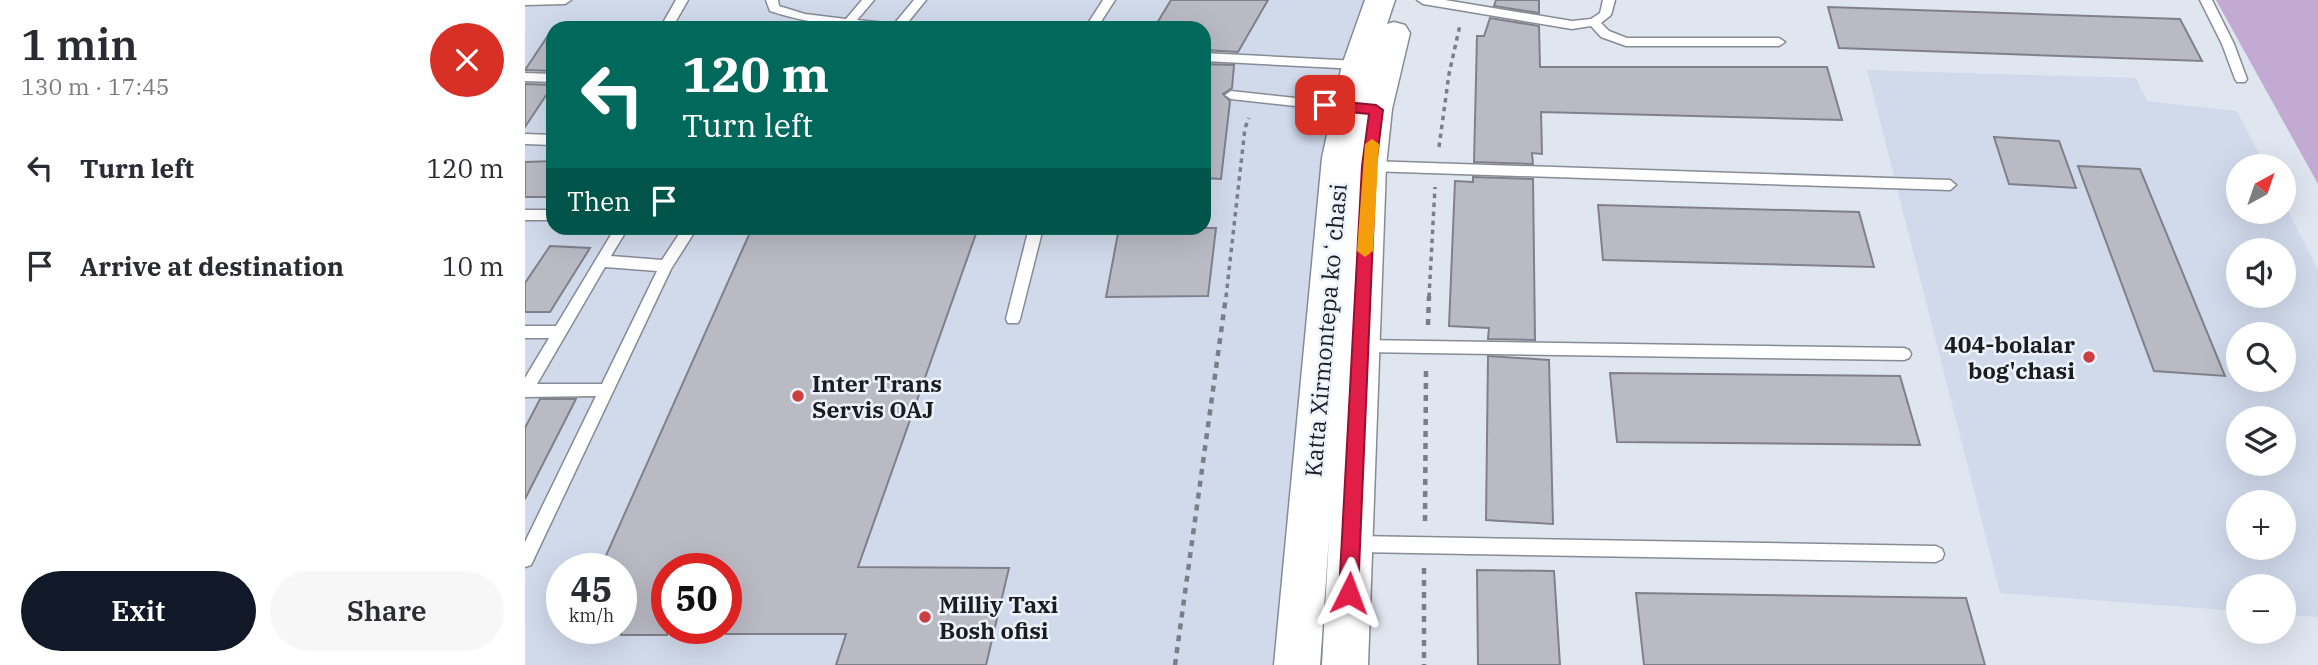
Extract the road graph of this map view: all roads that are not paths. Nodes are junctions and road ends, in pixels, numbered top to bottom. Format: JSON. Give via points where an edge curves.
{"nodes":[{"id":1,"x":565,"y":0,"type":"edge"},
{"id":2,"x":682,"y":0,"type":"edge"},
{"id":3,"x":772,"y":0,"type":"edge"},
{"id":4,"x":868,"y":0,"type":"edge"},
{"id":5,"x":920,"y":0,"type":"edge"},
{"id":6,"x":1109,"y":0,"type":"edge"},
{"id":7,"x":1380,"y":0,"type":"edge"},
{"id":8,"x":1406,"y":0,"type":"edge"},
{"id":9,"x":1423,"y":0,"type":"edge"},
{"id":10,"x":1609,"y":0,"type":"edge"},
{"id":11,"x":2206,"y":0,"type":"edge"},
{"id":12,"x":525,"y":1,"type":"edge"},
{"id":13,"x":670,"y":21,"type":"edge"},
{"id":14,"x":830,"y":21,"type":"edge"},
{"id":15,"x":850,"y":21,"type":"edge"},
{"id":16,"x":904,"y":21,"type":"edge"},
{"id":17,"x":1096,"y":21,"type":"edge"},
{"id":18,"x":1594,"y":22,"type":"junction"},
{"id":19,"x":1779,"y":42,"type":"dead end"},
{"id":20,"x":1211,"y":57,"type":"edge"},
{"id":21,"x":1358,"y":65,"type":"junction"},
{"id":22,"x":525,"y":77,"type":"edge"},
{"id":23,"x":546,"y":78,"type":"edge"},
{"id":24,"x":2241,"y":79,"type":"dead end"},
{"id":25,"x":1231,"y":95,"type":"dead end"},
{"id":26,"x":1362,"y":109,"type":"junction"},
{"id":27,"x":525,"y":139,"type":"edge"},
{"id":28,"x":546,"y":140,"type":"edge"},
{"id":29,"x":1369,"y":166,"type":"junction"},
{"id":30,"x":1950,"y":185,"type":"dead end"},
{"id":31,"x":525,"y":215,"type":"edge"},
{"id":32,"x":546,"y":215,"type":"edge"},
{"id":33,"x":617,"y":235,"type":"edge"},
{"id":34,"x":686,"y":235,"type":"edge"},
{"id":35,"x":1034,"y":235,"type":"edge"},
{"id":36,"x":601,"y":261,"type":"junction"},
{"id":37,"x":666,"y":266,"type":"junction"},
{"id":38,"x":1013,"y":319,"type":"dead end"},
{"id":39,"x":525,"y":332,"type":"edge"},
{"id":40,"x":559,"y":332,"type":"junction"},
{"id":41,"x":1360,"y":345,"type":"junction"},
{"id":42,"x":1904,"y":354,"type":"dead end"},
{"id":43,"x":525,"y":390,"type":"edge"},
{"id":44,"x":606,"y":390,"type":"junction"},
{"id":45,"x":1351,"y":544,"type":"junction"},
{"id":46,"x":1936,"y":554,"type":"dead end"},
{"id":47,"x":525,"y":559,"type":"edge"},
{"id":48,"x":1297,"y":665,"type":"edge"},
{"id":49,"x":1345,"y":665,"type":"edge"}],
"edges":[{"from":1,"to":12,"type":"lane"},
{"from":2,"to":13,"type":"lane"},
{"from":3,"to":14,"type":"lane","via":[[774,8]]},
{"from":4,"to":15,"type":"lane"},
{"from":5,"to":16,"type":"lane"},
{"from":6,"to":17,"type":"lane"},
{"from":7,"to":21,"type":"main road","name":"Katta Xirmontepa koʻchasi"},
{"from":8,"to":26,"type":"main road","name":"Katta Xirmontepa koʻchasi"},
{"from":9,"to":18,"type":"lane","via":[[1572,26]]},
{"from":10,"to":18,"type":"lane","via":[[1605,15]]},
{"from":11,"to":24,"type":"lane"},
{"from":18,"to":19,"type":"lane","via":[[1605,34],[1626,42]]},
{"from":20,"to":21,"type":"lane"},
{"from":21,"to":26,"type":"main road","name":"Katta Xirmontepa koʻchasi"},
{"from":22,"to":23,"type":"lane"},
{"from":25,"to":26,"type":"lane"},
{"from":26,"to":29,"type":"main road","name":"Katta Xirmontepa koʻchasi"},
{"from":26,"to":48,"type":"main road","name":"Katta Xirmontepa koʻchasi","via":[[1339,158]]},
{"from":27,"to":28,"type":"lane"},
{"from":29,"to":30,"type":"lane"},
{"from":29,"to":41,"type":"main road","name":"Katta Xirmontepa koʻchasi"},
{"from":31,"to":32,"type":"lane"},
{"from":33,"to":36,"type":"lane"},
{"from":34,"to":37,"type":"lane"},
{"from":35,"to":38,"type":"lane"},
{"from":36,"to":37,"type":"lane"},
{"from":36,"to":40,"type":"lane"},
{"from":37,"to":44,"type":"lane"},
{"from":39,"to":40,"type":"lane"},
{"from":40,"to":43,"type":"lane"},
{"from":41,"to":42,"type":"lane"},
{"from":41,"to":45,"type":"main road","name":"Katta Xirmontepa koʻchasi"},
{"from":43,"to":44,"type":"lane"},
{"from":44,"to":47,"type":"lane"},
{"from":45,"to":46,"type":"lane"},
{"from":45,"to":49,"type":"main road","name":"Katta Xirmontepa koʻchasi"}]}
